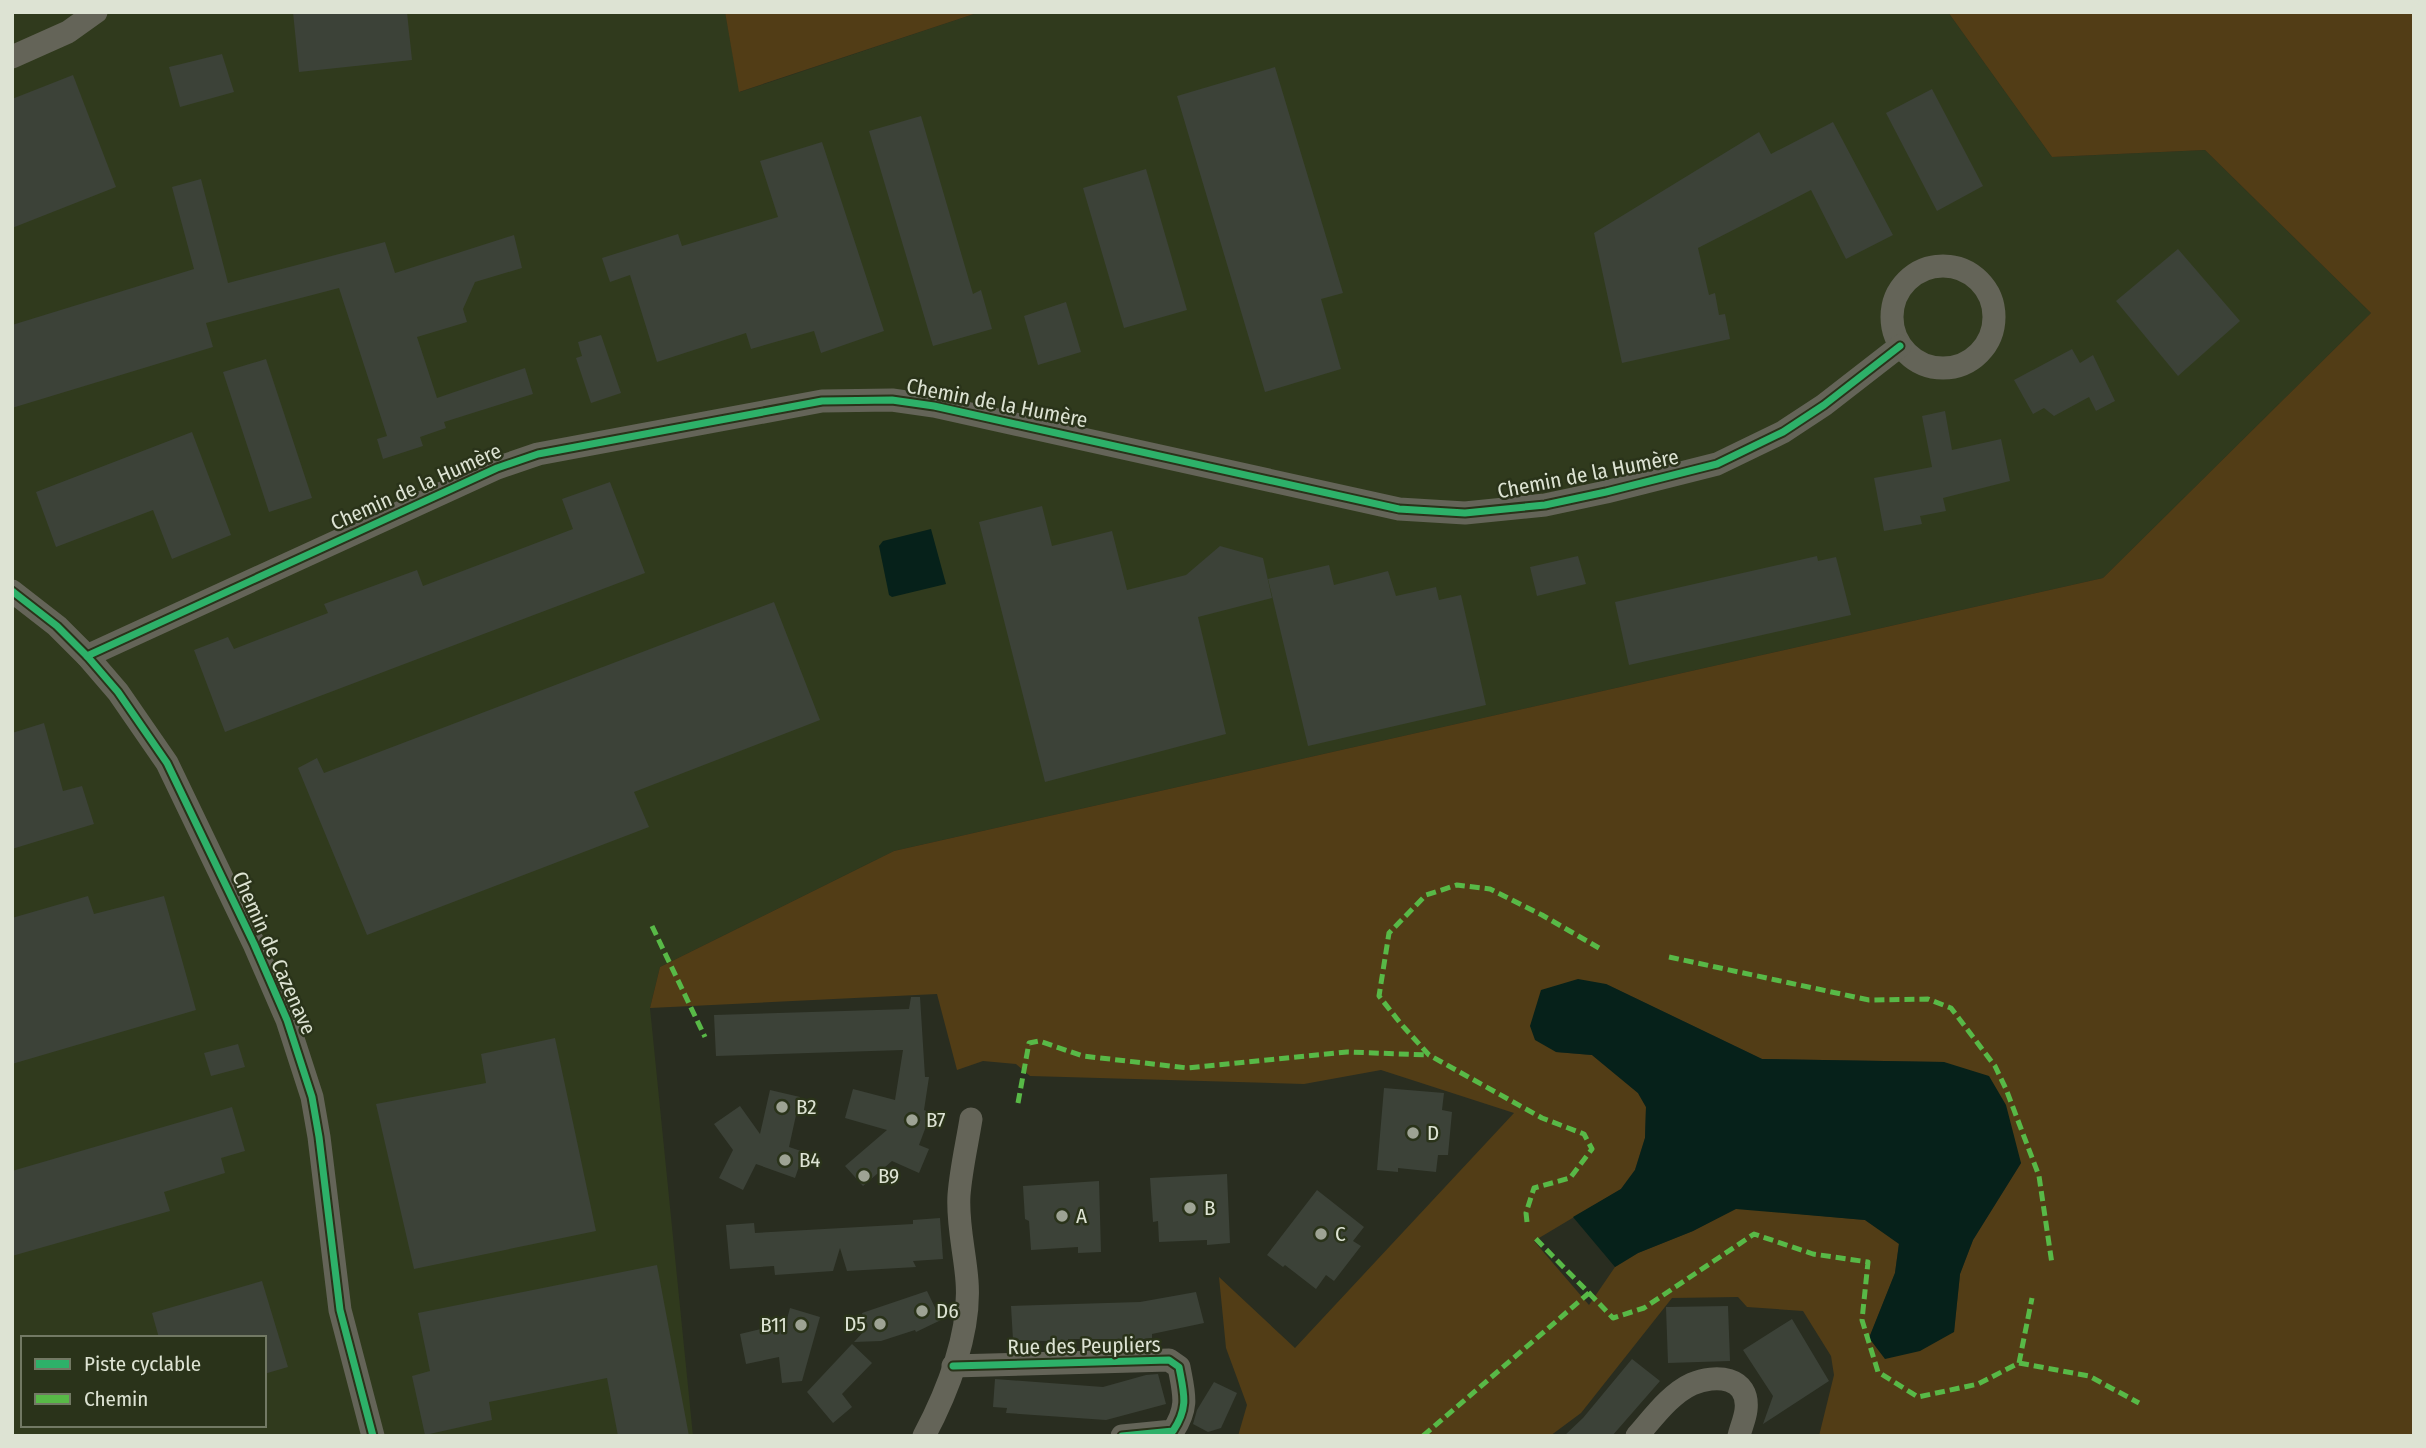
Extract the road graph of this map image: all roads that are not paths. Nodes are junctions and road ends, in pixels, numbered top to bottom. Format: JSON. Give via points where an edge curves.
{"nodes":[{"id":1,"x":96,"y":12,"type":"edge"},
{"id":2,"x":12,"y":57,"type":"edge"},
{"id":3,"x":1900,"y":346,"type":"junction"},
{"id":4,"x":12,"y":592,"type":"edge"},
{"id":5,"x":88,"y":656,"type":"junction"},
{"id":6,"x":971,"y":1119,"type":"dead end"},
{"id":7,"x":953,"y":1366,"type":"junction"},
{"id":8,"x":373,"y":1436,"type":"edge"},
{"id":9,"x":924,"y":1436,"type":"edge"},
{"id":10,"x":1122,"y":1436,"type":"edge"},
{"id":11,"x":1637,"y":1436,"type":"edge"},
{"id":12,"x":1739,"y":1436,"type":"edge"}],
"edges":[{"from":1,"to":2,"type":"street","via":[[68,32]]},
{"from":3,"to":3,"type":"street","via":[[1927,366],[1965,364],[1992,334],[1994,313],[1989,294],[1974,276],[1958,267],[1939,265],[1913,275],[1896,295],[1891,312]]},
{"from":3,"to":5,"type":"street","name":"Chemin de la Humère","via":[[1793,425],[1717,464],[1545,505],[1465,513],[1399,509],[934,406],[892,400],[822,401],[569,448],[497,468]]},
{"from":4,"to":5,"type":"street","name":"Chemin de Cazenave"},
{"from":5,"to":8,"type":"street","name":"Chemin de Cazenave","via":[[167,763],[254,944],[303,1063],[319,1137],[340,1310]]},
{"from":6,"to":7,"type":"street","via":[[959,1197],[967,1313]]},
{"from":7,"to":9,"type":"street"},
{"from":7,"to":10,"type":"street","name":"Rue des Peupliers","via":[[1169,1360],[1179,1367],[1185,1399],[1182,1417],[1173,1431]]},
{"from":11,"to":12,"type":"street","via":[[1671,1399],[1691,1385],[1717,1377],[1736,1382],[1744,1395],[1747,1408]]}]}
